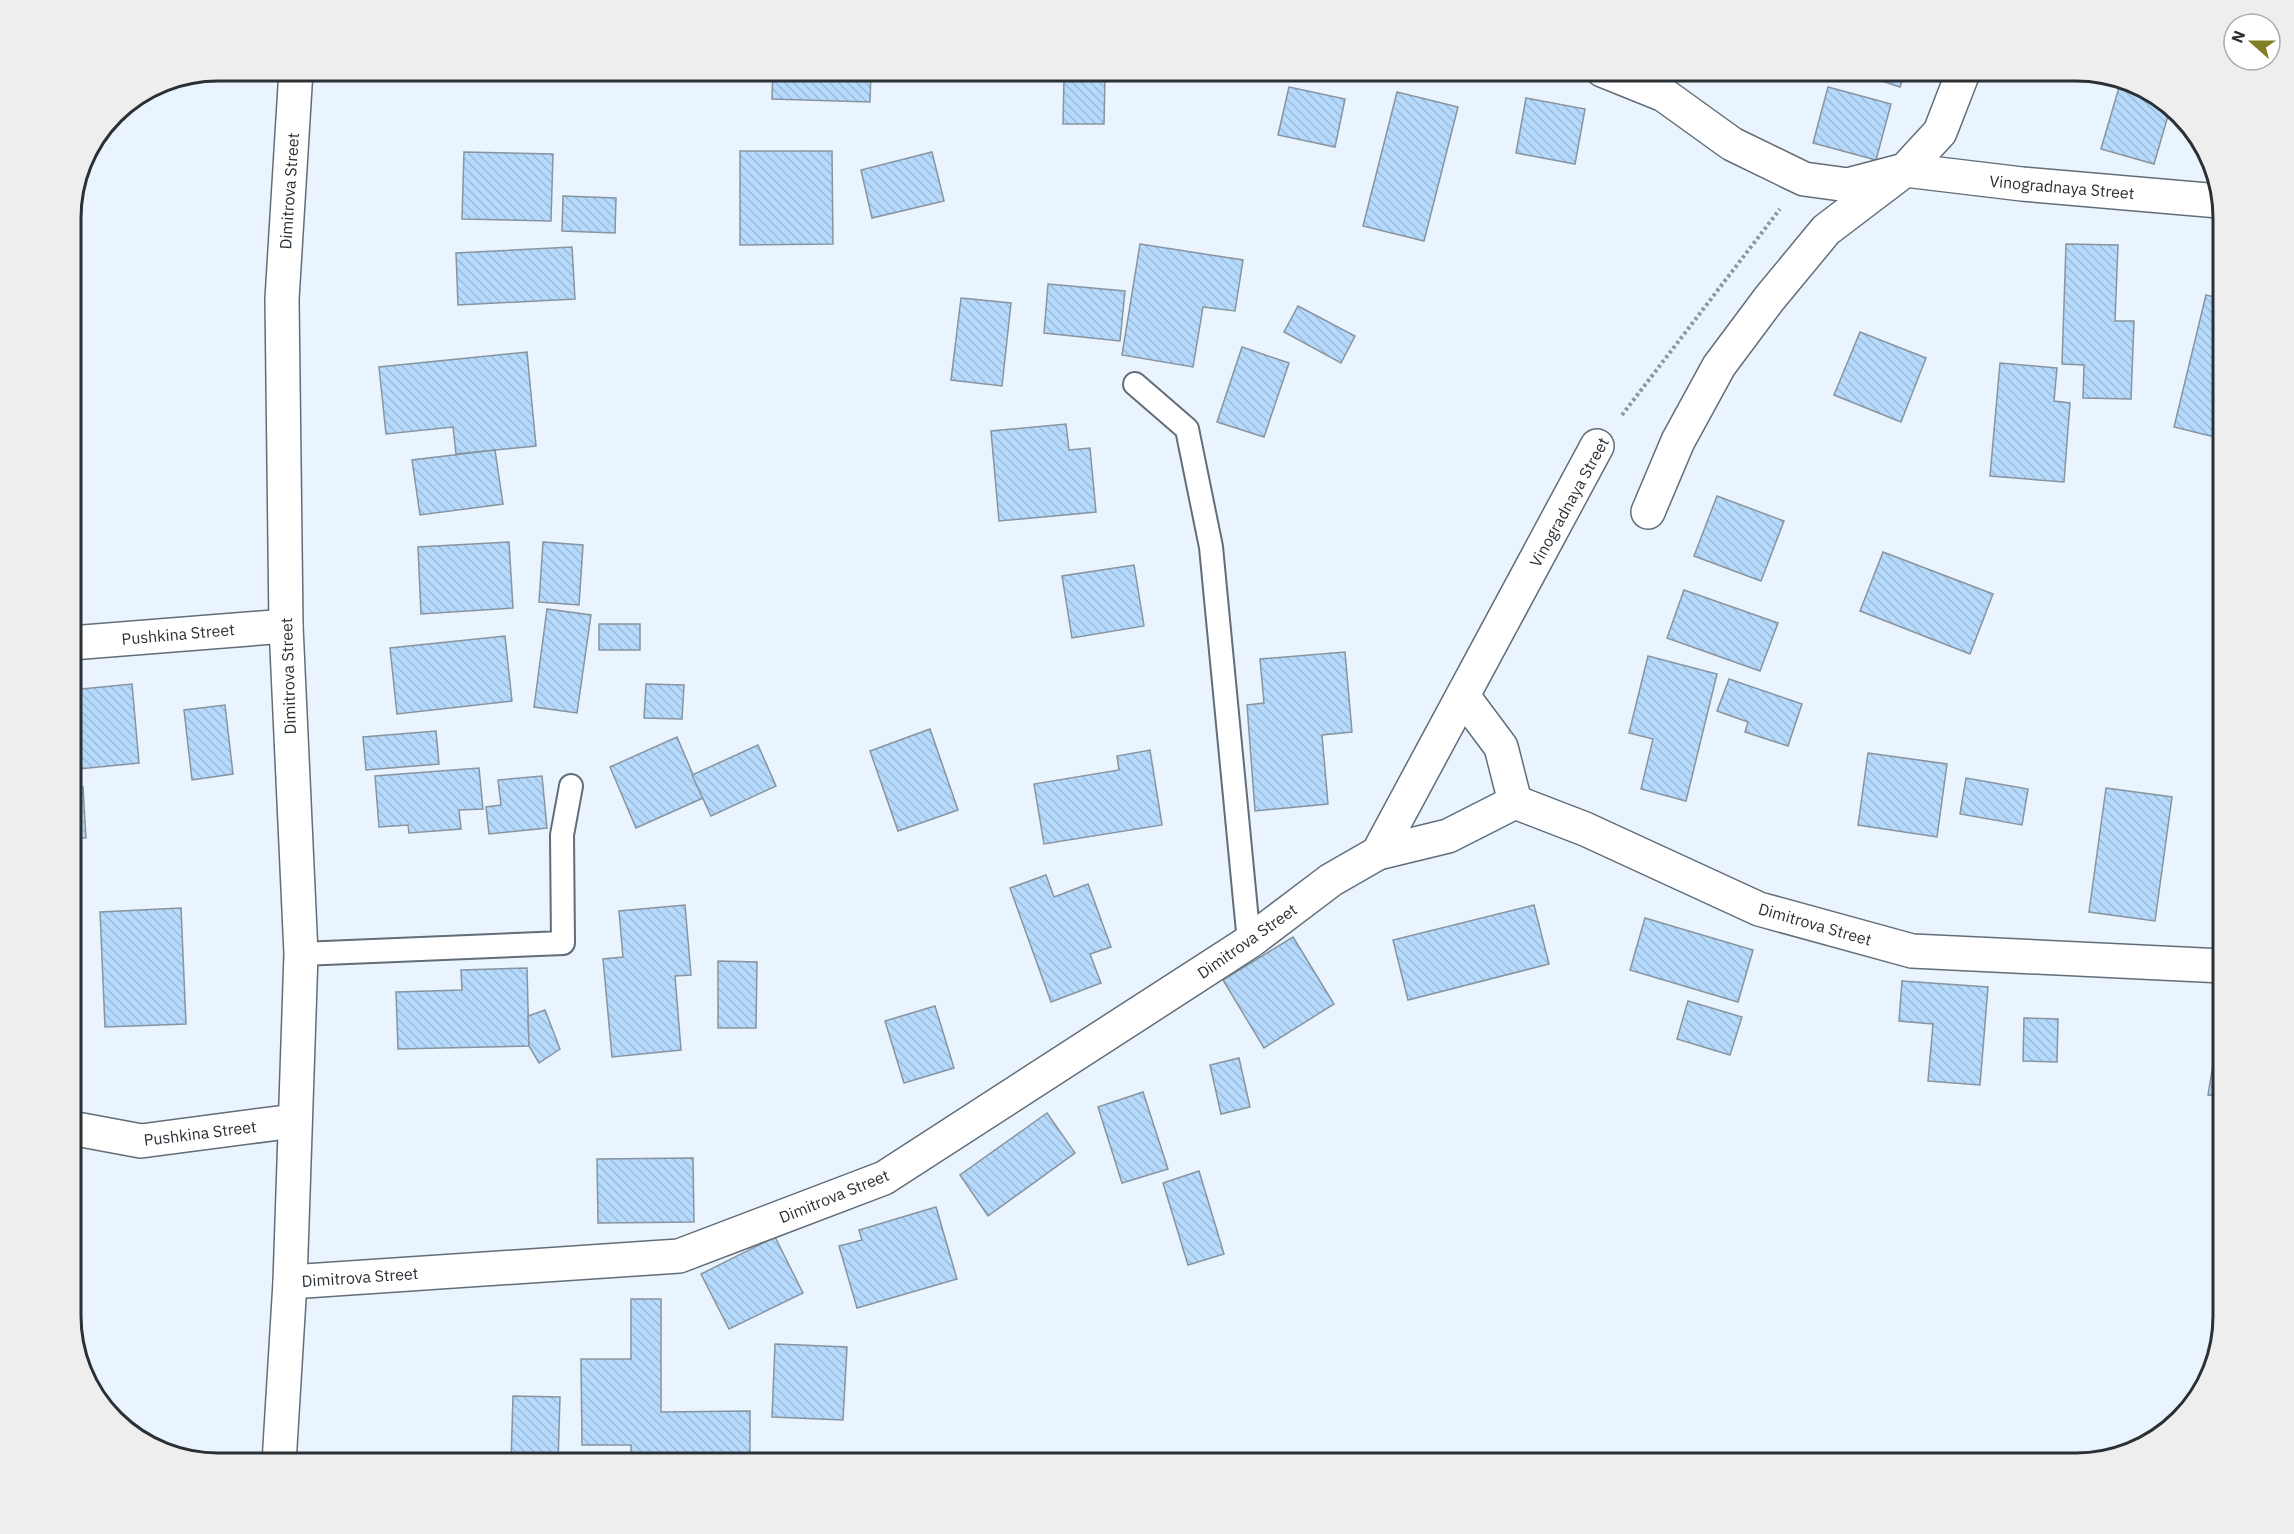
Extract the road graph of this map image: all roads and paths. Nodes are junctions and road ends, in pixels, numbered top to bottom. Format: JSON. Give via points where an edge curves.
{"nodes":[{"id":1,"x":295,"y":81,"type":"edge"},
{"id":2,"x":1629,"y":81,"type":"edge"},
{"id":3,"x":1960,"y":81,"type":"edge"},
{"id":4,"x":1905,"y":170,"type":"junction"},
{"id":5,"x":1804,"y":179,"type":"junction"},
{"id":6,"x":2212,"y":200,"type":"edge"},
{"id":7,"x":1135,"y":384,"type":"dead end"},
{"id":8,"x":1598,"y":446,"type":"joint"},
{"id":9,"x":1648,"y":512,"type":"dead end"},
{"id":10,"x":286,"y":626,"type":"junction"},
{"id":11,"x":81,"y":642,"type":"edge"},
{"id":12,"x":1463,"y":696,"type":"junction"},
{"id":13,"x":571,"y":786,"type":"dead end"},
{"id":14,"x":1515,"y":802,"type":"junction"},
{"id":15,"x":1378,"y":853,"type":"junction"},
{"id":16,"x":1249,"y":942,"type":"junction"},
{"id":17,"x":301,"y":954,"type":"junction"},
{"id":18,"x":2213,"y":966,"type":"edge"},
{"id":19,"x":294,"y":1121,"type":"junction"},
{"id":20,"x":81,"y":1130,"type":"edge"},
{"id":21,"x":290,"y":1282,"type":"junction"},
{"id":22,"x":280,"y":1453,"type":"edge"}],
"edges":[{"from":1,"to":10,"type":"street","name":"Dimitrova Street","via":[[282,299]]},
{"from":2,"to":5,"type":"street","name":"Vinogradnaya Street","via":[[1664,95],[1732,144]]},
{"from":3,"to":4,"type":"street","via":[[1940,132]]},
{"from":4,"to":5,"type":"street","name":"Vinogradnaya Street","via":[[1848,185]]},
{"from":4,"to":6,"type":"street","name":"Vinogradnaya Street"},
{"from":4,"to":9,"type":"street","via":[[1826,230],[1769,298],[1719,366],[1678,441]]},
{"from":5,"to":8,"type":"path","name":"Vinogradnaya Street"},
{"from":7,"to":16,"type":"lane","via":[[1187,429],[1211,547]]},
{"from":8,"to":12,"type":"street","name":"Vinogradnaya Street"},
{"from":10,"to":11,"type":"street","name":"Pushkina Street"},
{"from":10,"to":17,"type":"street","name":"Dimitrova Street"},
{"from":12,"to":14,"type":"street","via":[[1501,747]]},
{"from":12,"to":15,"type":"street","name":"Vinogradnaya Street"},
{"from":13,"to":17,"type":"lane","via":[[562,835],[562,943]]},
{"from":14,"to":15,"type":"street","name":"Dimitrova Street","via":[[1448,836]]},
{"from":14,"to":18,"type":"street","name":"Dimitrova Street","via":[[1585,829],[1759,909],[1912,951]]},
{"from":15,"to":16,"type":"street","name":"Dimitrova Street","via":[[1331,880]]},
{"from":16,"to":21,"type":"street","name":"Dimitrova Street","via":[[884,1178],[679,1256]]},
{"from":17,"to":19,"type":"street","name":"Dimitrova Street"},
{"from":19,"to":20,"type":"street","name":"Pushkina Street","via":[[141,1141]]},
{"from":19,"to":21,"type":"street","name":"Dimitrova Street"},
{"from":21,"to":22,"type":"street","name":"Dimitrova Street"}]}
